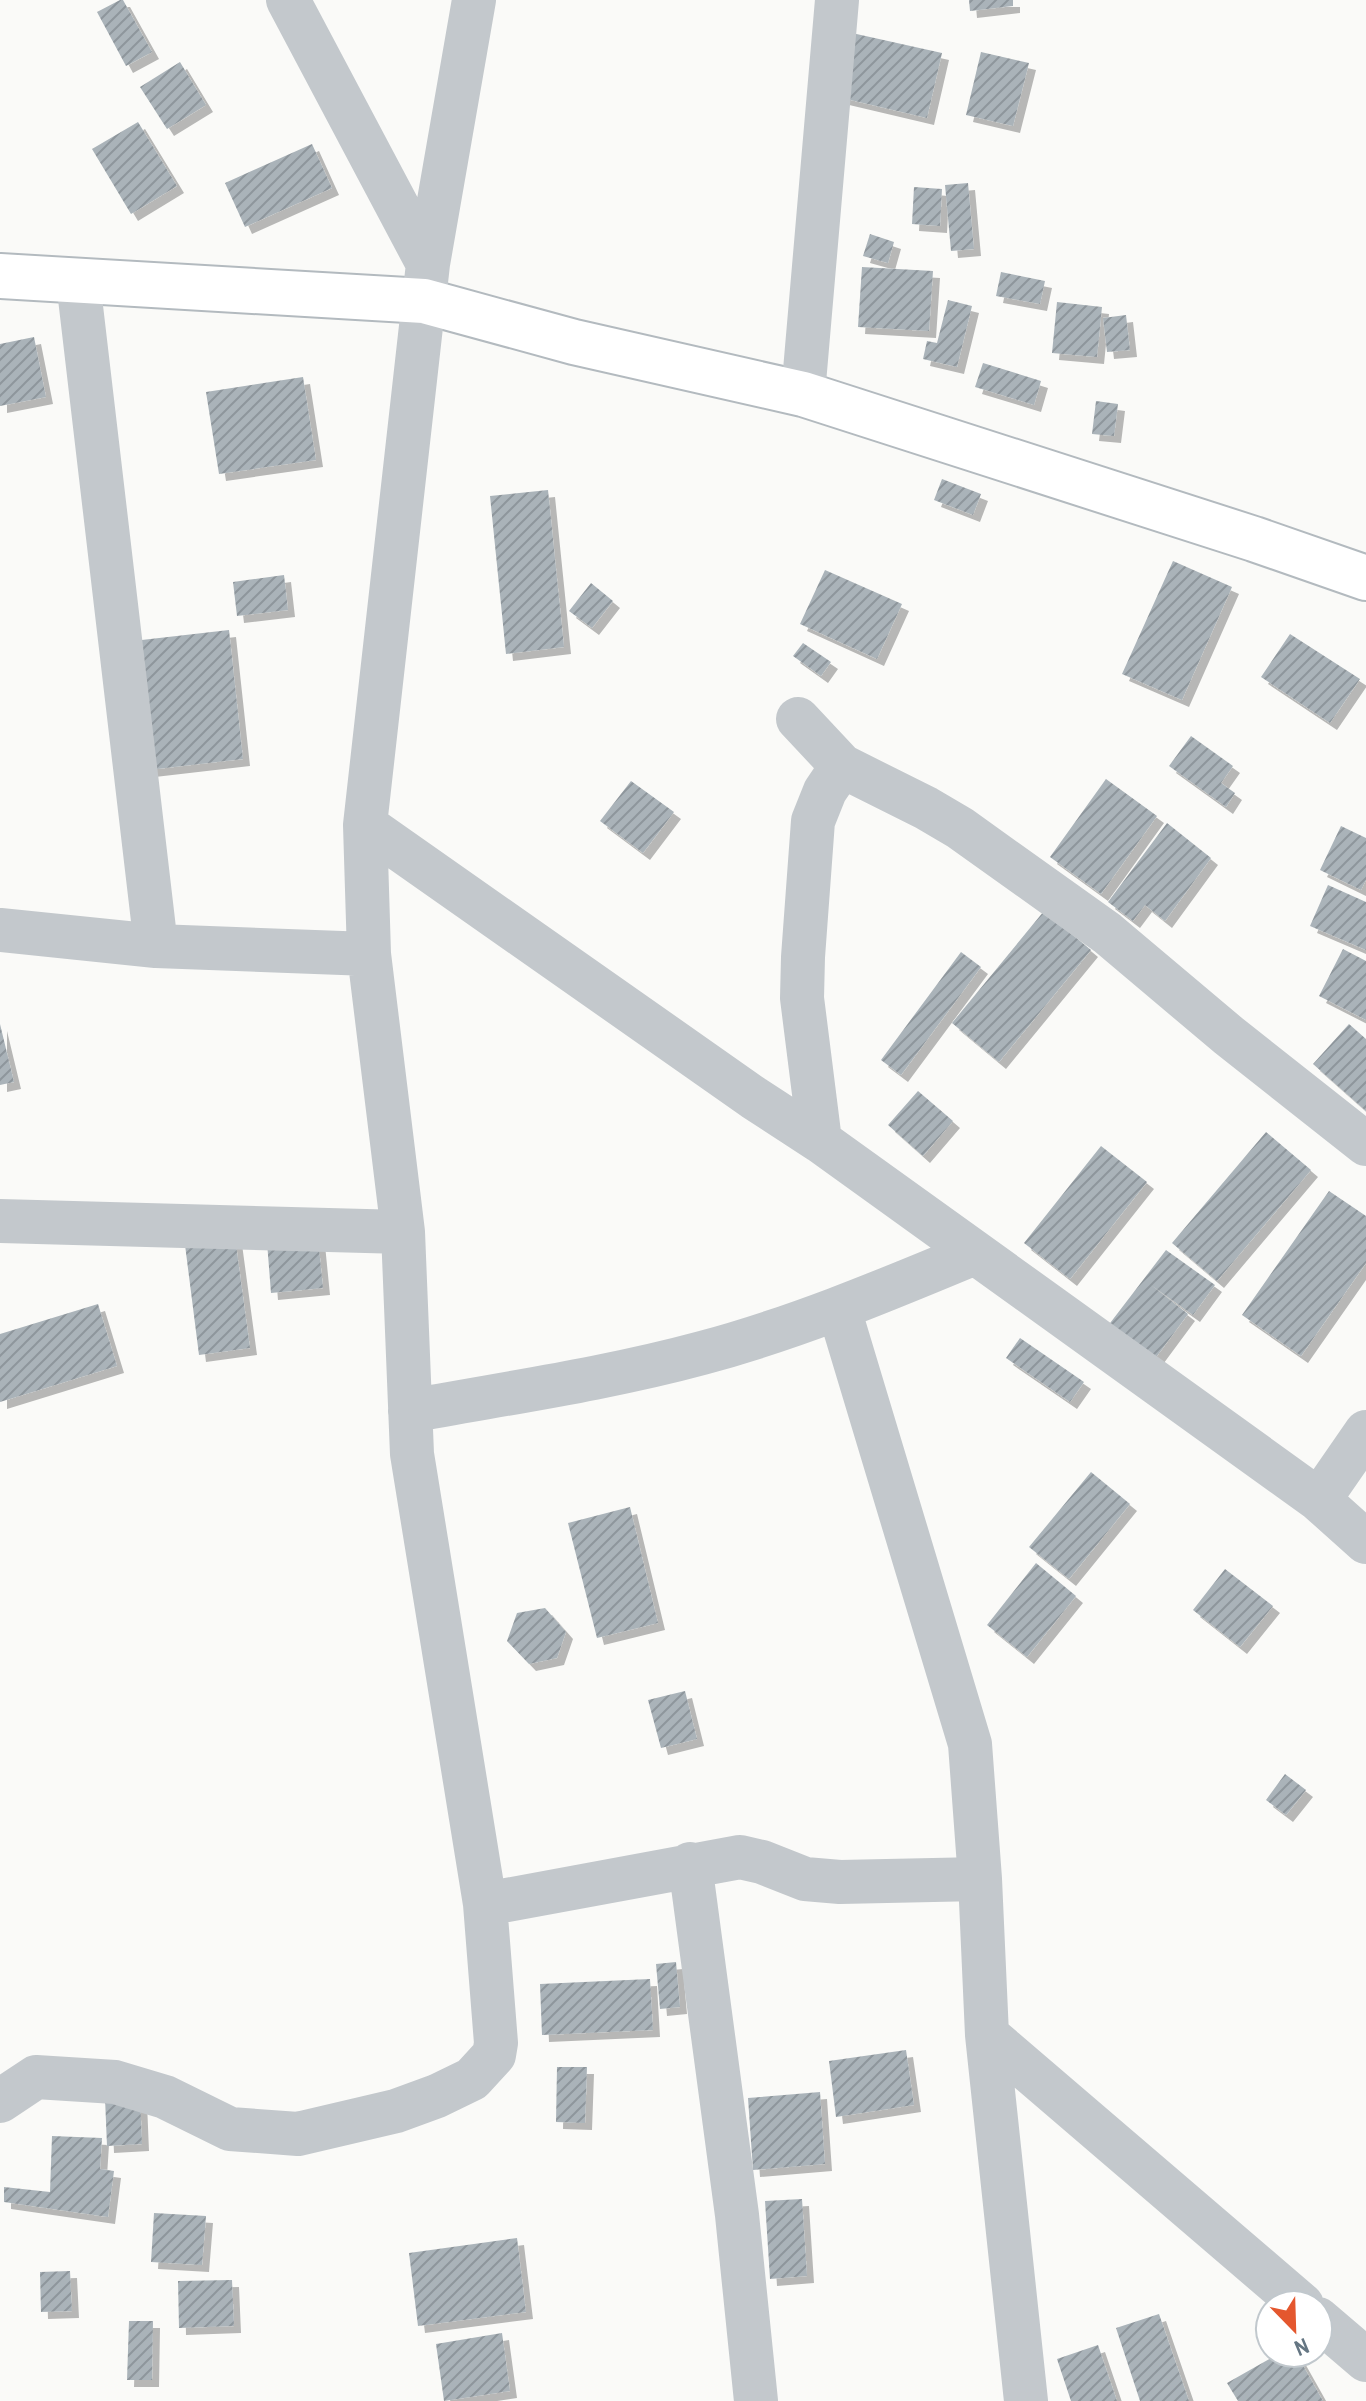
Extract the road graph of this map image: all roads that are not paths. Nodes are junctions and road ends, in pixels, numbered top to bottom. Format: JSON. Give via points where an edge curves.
{"nodes":[{"id":1,"x":288,"y":0,"type":"edge"},
{"id":2,"x":474,"y":0,"type":"edge"},
{"id":3,"x":837,"y":0,"type":"edge"},
{"id":4,"x":0,"y":276,"type":"edge"},
{"id":5,"x":78,"y":281,"type":"junction"},
{"id":6,"x":426,"y":282,"type":"junction"},
{"id":7,"x":803,"y":394,"type":"junction"},
{"id":8,"x":1366,"y":578,"type":"edge"},
{"id":9,"x":798,"y":719,"type":"dead end"},
{"id":10,"x":842,"y":766,"type":"junction"},
{"id":11,"x":365,"y":825,"type":"junction"},
{"id":12,"x":0,"y":930,"type":"edge"},
{"id":13,"x":156,"y":946,"type":"junction"},
{"id":14,"x":369,"y":954,"type":"junction"},
{"id":15,"x":820,"y":1141,"type":"junction"},
{"id":16,"x":1366,"y":1144,"type":"edge"},
{"id":17,"x":0,"y":1221,"type":"edge"},
{"id":18,"x":403,"y":1232,"type":"junction"},
{"id":19,"x":975,"y":1253,"type":"junction"},
{"id":20,"x":839,"y":1309,"type":"junction"},
{"id":21,"x":410,"y":1411,"type":"junction"},
{"id":22,"x":1366,"y":1432,"type":"edge"},
{"id":23,"x":1319,"y":1500,"type":"junction"},
{"id":24,"x":1366,"y":1542,"type":"edge"},
{"id":25,"x":690,"y":1864,"type":"junction"},
{"id":26,"x":980,"y":1879,"type":"junction"},
{"id":27,"x":485,"y":1904,"type":"junction"},
{"id":28,"x":987,"y":2035,"type":"junction"},
{"id":29,"x":0,"y":2101,"type":"edge"},
{"id":30,"x":1283,"y":2289,"type":"edge"},
{"id":31,"x":1334,"y":2333,"type":"edge"},
{"id":32,"x":1366,"y":2360,"type":"edge"},
{"id":33,"x":756,"y":2401,"type":"edge"},
{"id":34,"x":1026,"y":2401,"type":"edge"}],
"edges":[{"from":1,"to":6,"type":"street"},
{"from":2,"to":6,"type":"street"},
{"from":3,"to":7,"type":"street"},
{"from":4,"to":5,"type":"street"},
{"from":5,"to":6,"type":"street"},
{"from":5,"to":13,"type":"street"},
{"from":6,"to":7,"type":"street","via":[[574,342]]},
{"from":6,"to":11,"type":"street"},
{"from":7,"to":8,"type":"street"},
{"from":9,"to":10,"type":"street"},
{"from":10,"to":15,"type":"street","via":[[813,821],[803,957],[802,998]]},
{"from":10,"to":16,"type":"street","via":[[960,828],[1094,924]]},
{"from":11,"to":14,"type":"street"},
{"from":11,"to":15,"type":"street"},
{"from":12,"to":13,"type":"street"},
{"from":13,"to":14,"type":"street"},
{"from":14,"to":18,"type":"street"},
{"from":15,"to":19,"type":"street"},
{"from":17,"to":18,"type":"street"},
{"from":18,"to":21,"type":"street"},
{"from":19,"to":20,"type":"street"},
{"from":19,"to":23,"type":"street"},
{"from":20,"to":21,"type":"street","via":[[703,1353]]},
{"from":20,"to":26,"type":"street","via":[[970,1744]]},
{"from":21,"to":27,"type":"street","via":[[412,1454]]},
{"from":22,"to":23,"type":"street"},
{"from":23,"to":24,"type":"street"},
{"from":25,"to":26,"type":"street","via":[[740,1857],[805,1879],[840,1882]]},
{"from":25,"to":27,"type":"street"},
{"from":25,"to":33,"type":"street"},
{"from":26,"to":28,"type":"street"},
{"from":27,"to":29,"type":"street","via":[[494,2055],[472,2079],[437,2096],[298,2134],[230,2129],[165,2097],[115,2082],[36,2077]]},
{"from":28,"to":30,"type":"street"},
{"from":28,"to":34,"type":"street"},
{"from":31,"to":32,"type":"street"}]}
